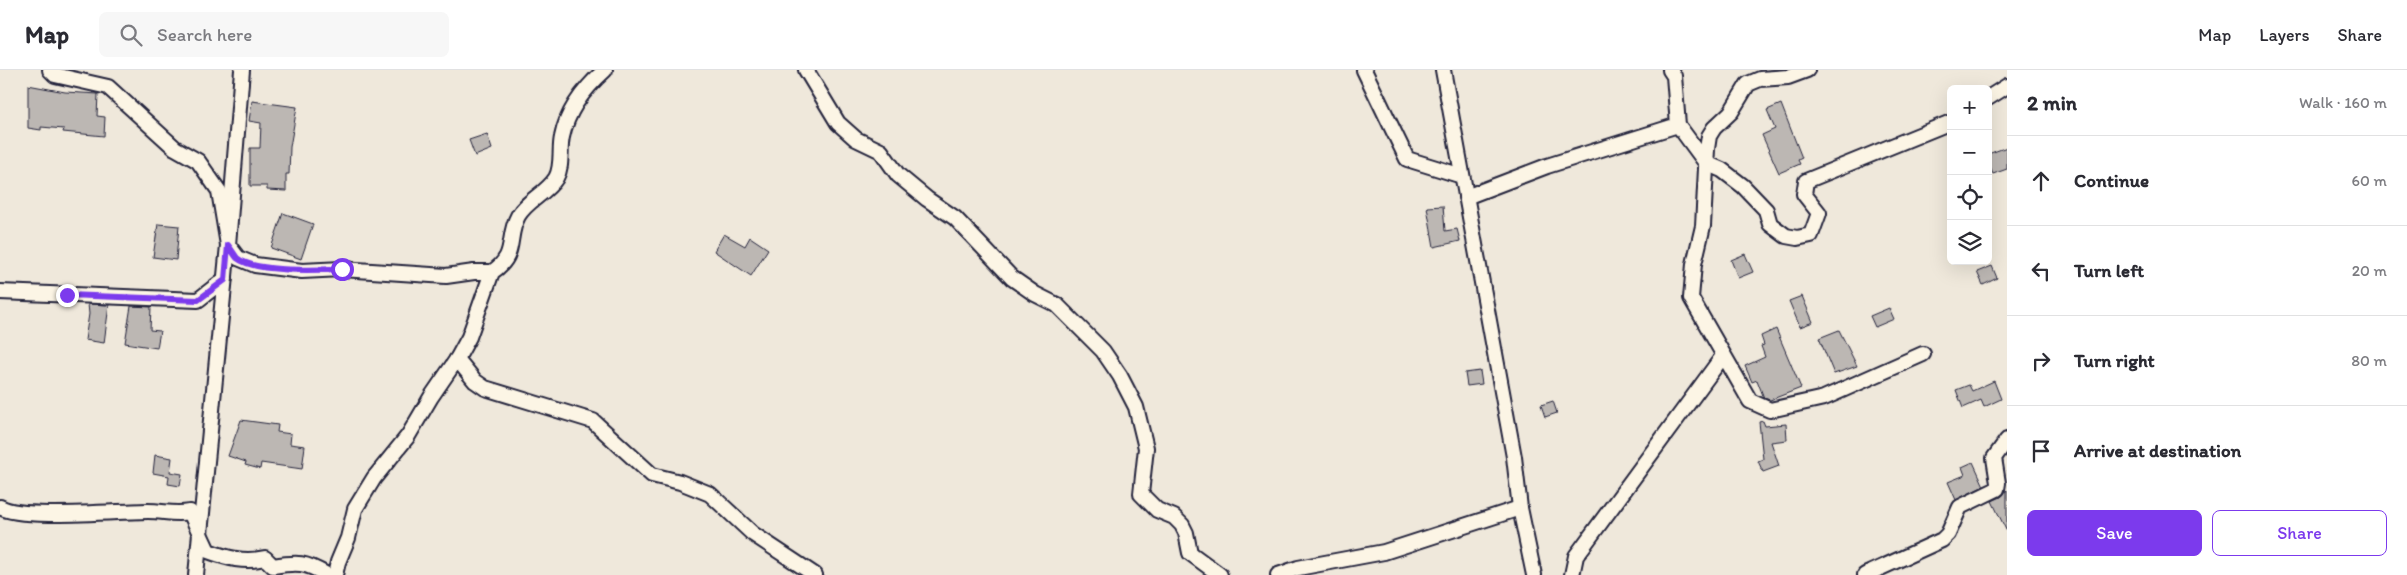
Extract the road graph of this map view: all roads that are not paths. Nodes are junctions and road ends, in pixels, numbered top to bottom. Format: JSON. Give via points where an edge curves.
{"nodes":[{"id":1,"x":50,"y":70,"type":"edge"},
{"id":2,"x":242,"y":70,"type":"edge"},
{"id":3,"x":605,"y":70,"type":"edge"},
{"id":4,"x":806,"y":70,"type":"edge"},
{"id":5,"x":1364,"y":70,"type":"edge"},
{"id":6,"x":1443,"y":70,"type":"edge"},
{"id":7,"x":1670,"y":70,"type":"edge"},
{"id":8,"x":1807,"y":70,"type":"edge"},
{"id":9,"x":2007,"y":86,"type":"edge"},
{"id":10,"x":1992,"y":95,"type":"edge"},
{"id":11,"x":1947,"y":124,"type":"edge"},
{"id":12,"x":1678,"y":125,"type":"junction"},
{"id":13,"x":1706,"y":163,"type":"junction"},
{"id":14,"x":1462,"y":176,"type":"junction"},
{"id":15,"x":1466,"y":197,"type":"junction"},
{"id":16,"x":228,"y":245,"type":"junction"},
{"id":17,"x":492,"y":272,"type":"junction"},
{"id":18,"x":225,"y":280,"type":"junction"},
{"id":19,"x":0,"y":292,"type":"edge"},
{"id":20,"x":1924,"y":354,"type":"dead end"},
{"id":21,"x":1723,"y":356,"type":"junction"},
{"id":22,"x":456,"y":359,"type":"junction"},
{"id":23,"x":2007,"y":440,"type":"edge"},
{"id":24,"x":0,"y":508,"type":"edge"},
{"id":25,"x":1520,"y":508,"type":"junction"},
{"id":26,"x":199,"y":532,"type":"junction"},
{"id":27,"x":196,"y":575,"type":"edge"},
{"id":28,"x":327,"y":575,"type":"edge"},
{"id":29,"x":335,"y":575,"type":"edge"},
{"id":30,"x":815,"y":575,"type":"edge"},
{"id":31,"x":1220,"y":575,"type":"edge"},
{"id":32,"x":1278,"y":575,"type":"edge"},
{"id":33,"x":1534,"y":575,"type":"edge"},
{"id":34,"x":1572,"y":575,"type":"edge"},
{"id":35,"x":1865,"y":575,"type":"edge"}],
"edges":[{"from":1,"to":16,"type":"street","via":[[55,75],[108,87],[175,148],[198,161],[219,191]]},
{"from":2,"to":16,"type":"street"},
{"from":3,"to":17,"type":"street","via":[[587,87],[564,128],[556,178],[518,216],[509,255]]},
{"from":4,"to":31,"type":"street","via":[[838,123],[856,139],[881,151],[898,175],[954,218],[1012,278],[1057,305],[1102,351],[1136,407],[1146,448],[1141,494],[1157,510],[1174,517],[1182,525],[1190,553]]},
{"from":5,"to":14,"type":"street","via":[[1407,159]]},
{"from":6,"to":14,"type":"street"},
{"from":7,"to":12,"type":"street","via":[[1674,76]]},
{"from":8,"to":13,"type":"street","via":[[1788,77],[1760,78],[1748,84],[1731,112],[1709,136]]},
{"from":9,"to":10,"type":"street"},
{"from":11,"to":13,"type":"street","via":[[1806,181],[1804,194],[1819,213],[1811,235],[1797,238],[1786,236],[1770,224],[1766,210],[1743,186],[1722,170]]},
{"from":12,"to":13,"type":"street"},
{"from":12,"to":15,"type":"street","via":[[1547,166]]},
{"from":13,"to":21,"type":"street","via":[[1703,226],[1694,264],[1691,298]]},
{"from":14,"to":15,"type":"street"},
{"from":15,"to":25,"type":"street","via":[[1514,456]]},
{"from":16,"to":17,"type":"street","via":[[238,258],[255,265],[302,271],[342,269],[446,276]]},
{"from":16,"to":18,"type":"street"},
{"from":17,"to":22,"type":"street","via":[[468,338]]},
{"from":18,"to":19,"type":"street","via":[[198,300]]},
{"from":18,"to":26,"type":"street"},
{"from":20,"to":21,"type":"street","via":[[1824,398],[1770,410],[1750,402]]},
{"from":21,"to":34,"type":"street","via":[[1576,556]]},
{"from":22,"to":29,"type":"street","via":[[408,436],[374,478],[355,509]]},
{"from":22,"to":30,"type":"street","via":[[474,381],[485,388],[593,421],[652,475],[710,494],[753,534]]},
{"from":23,"to":35,"type":"street","via":[[1994,458],[1997,489],[1960,507],[1942,540]]},
{"from":24,"to":26,"type":"street","via":[[22,513],[149,511],[175,515],[190,512]]},
{"from":25,"to":32,"type":"street","via":[[1384,552],[1298,568]]},
{"from":25,"to":33,"type":"street"},
{"from":26,"to":27,"type":"street"},
{"from":26,"to":28,"type":"street","via":[[208,550],[230,558],[252,561],[265,558],[273,566],[308,564]]}]}
